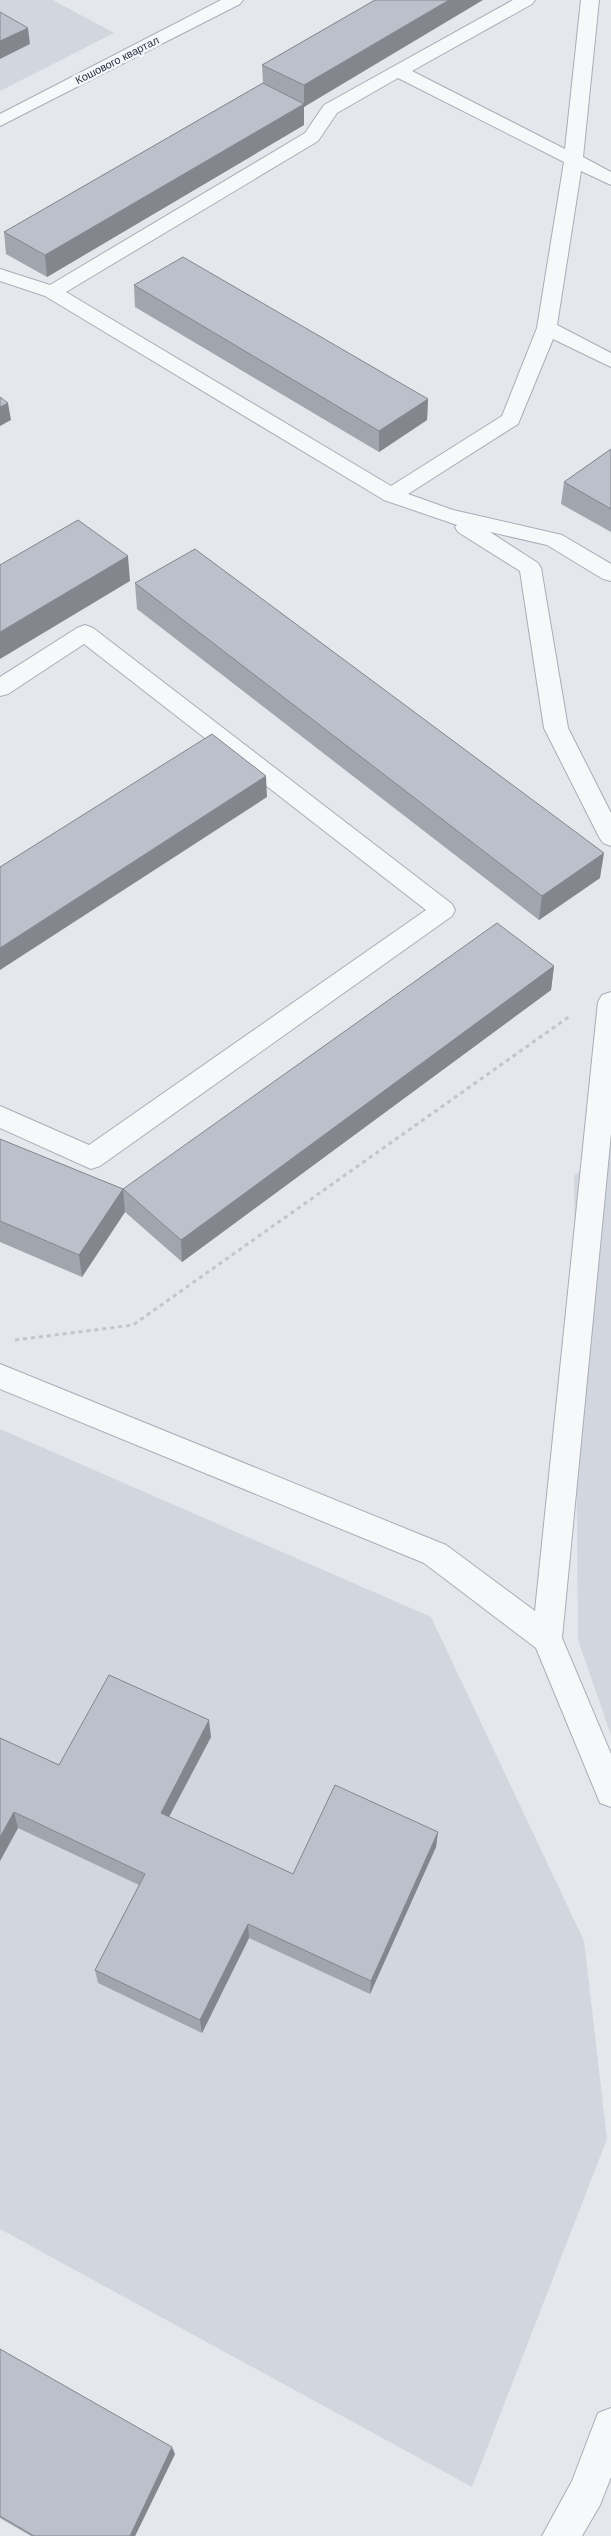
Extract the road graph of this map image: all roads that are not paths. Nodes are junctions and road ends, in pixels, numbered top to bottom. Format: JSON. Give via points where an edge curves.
{"nodes":[{"id":1,"x":234,"y":0,"type":"edge"},
{"id":2,"x":526,"y":0,"type":"edge"},
{"id":3,"x":595,"y":2,"type":"edge"},
{"id":4,"x":398,"y":71,"type":"junction"},
{"id":5,"x":0,"y":122,"type":"edge"},
{"id":6,"x":573,"y":161,"type":"junction"},
{"id":7,"x":611,"y":180,"type":"edge"},
{"id":8,"x":0,"y":275,"type":"edge"},
{"id":9,"x":52,"y":292,"type":"junction"},
{"id":10,"x":547,"y":328,"type":"junction"},
{"id":11,"x":611,"y":361,"type":"edge"},
{"id":12,"x":391,"y":495,"type":"junction"},
{"id":13,"x":448,"y":516,"type":"junction"},
{"id":14,"x":611,"y":574,"type":"edge"},
{"id":15,"x":0,"y":688,"type":"edge"},
{"id":16,"x":611,"y":837,"type":"edge"},
{"id":17,"x":611,"y":1002,"type":"edge"},
{"id":18,"x":0,"y":1116,"type":"edge"},
{"id":19,"x":0,"y":1376,"type":"edge"},
{"id":20,"x":547,"y":1638,"type":"junction"},
{"id":21,"x":611,"y":1792,"type":"edge"},
{"id":22,"x":611,"y":2426,"type":"edge"},
{"id":23,"x":561,"y":2536,"type":"edge"}],
"edges":[{"from":1,"to":5,"type":"street","name":"Кошового квартал"},
{"from":2,"to":4,"type":"street"},
{"from":3,"to":6,"type":"street"},
{"from":4,"to":6,"type":"street"},
{"from":4,"to":9,"type":"street","via":[[330,109],[312,137]]},
{"from":6,"to":7,"type":"street"},
{"from":6,"to":10,"type":"street"},
{"from":8,"to":9,"type":"street"},
{"from":9,"to":12,"type":"street"},
{"from":10,"to":11,"type":"street"},
{"from":10,"to":12,"type":"street","via":[[512,419]]},
{"from":12,"to":13,"type":"street"},
{"from":13,"to":14,"type":"street","via":[[554,540]]},
{"from":13,"to":16,"type":"street","via":[[530,568],[556,728]]},
{"from":15,"to":18,"type":"street","via":[[84,633],[443,910],[92,1158]]},
{"from":17,"to":20,"type":"street"},
{"from":19,"to":20,"type":"street","via":[[435,1554]]},
{"from":20,"to":21,"type":"street"},
{"from":22,"to":23,"type":"street","via":[[587,2492]]}]}
